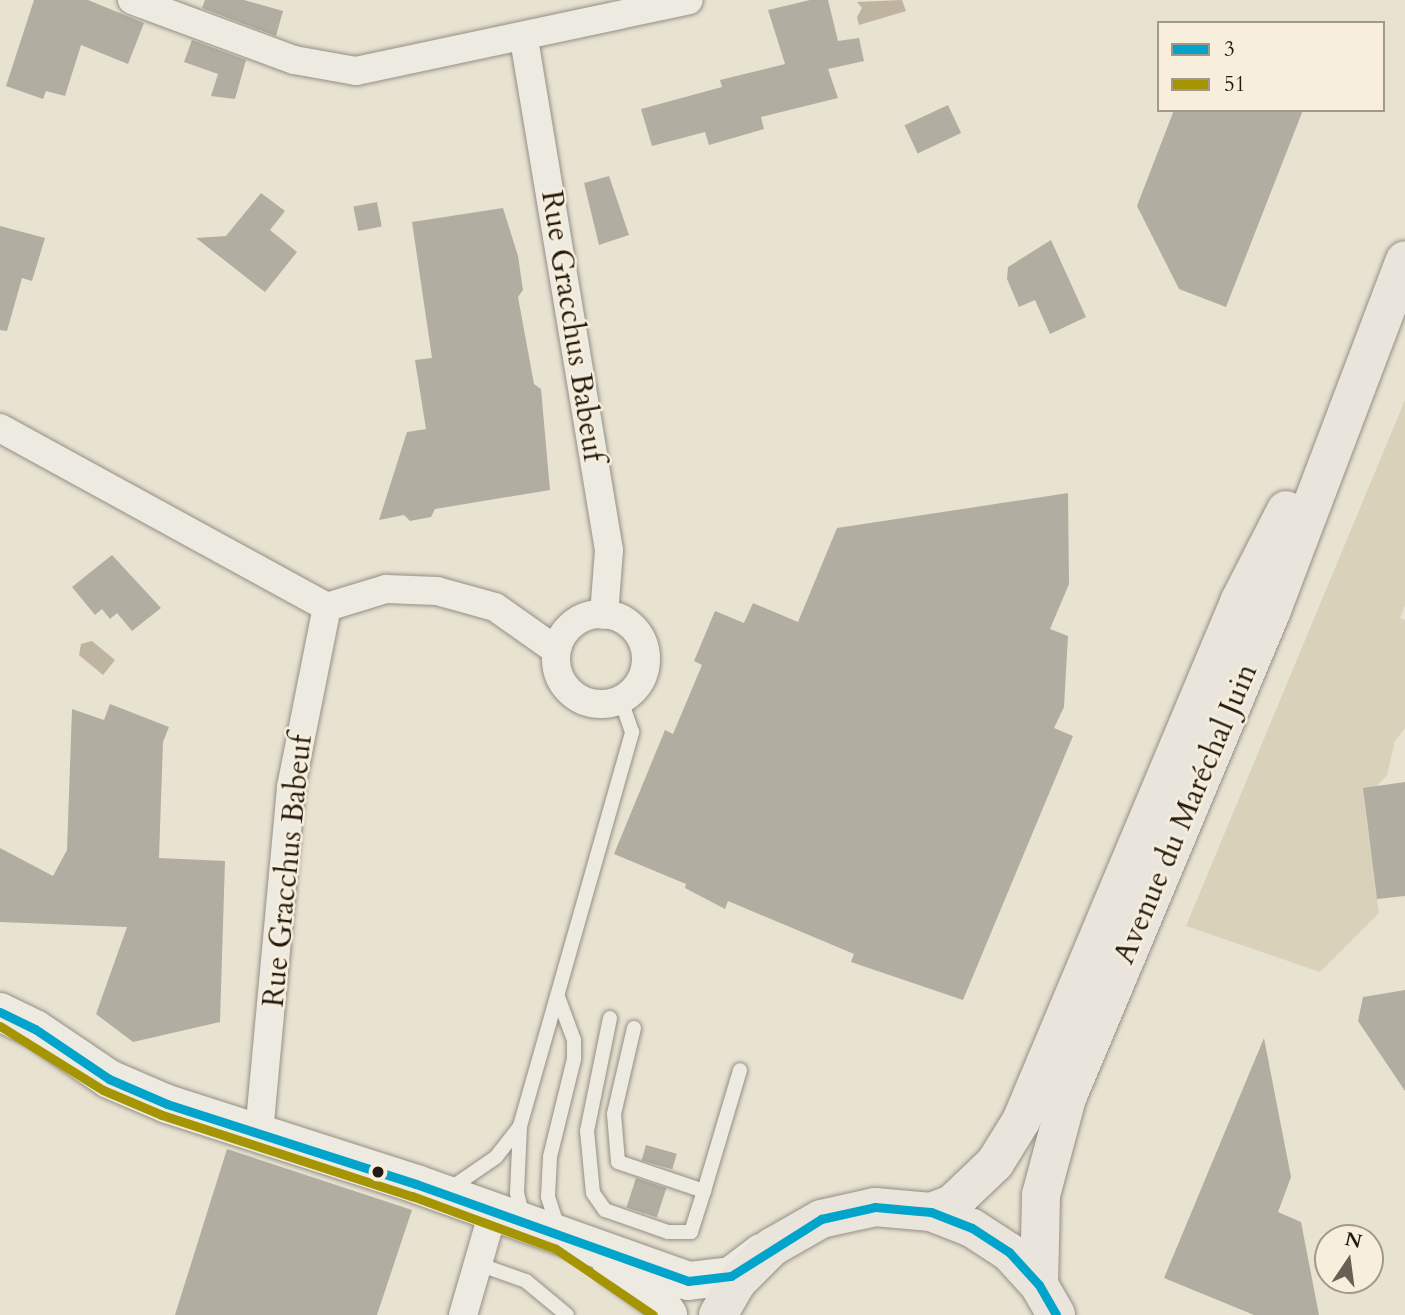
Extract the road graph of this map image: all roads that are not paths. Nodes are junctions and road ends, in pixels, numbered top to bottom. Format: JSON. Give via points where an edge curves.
{"nodes":[{"id":1,"x":132,"y":0,"type":"edge"},
{"id":2,"x":689,"y":0,"type":"edge"},
{"id":3,"x":524,"y":38,"type":"junction"},
{"id":4,"x":1405,"y":260,"type":"edge"},
{"id":5,"x":1368,"y":349,"type":"junction"},
{"id":6,"x":0,"y":428,"type":"edge"},
{"id":7,"x":327,"y":607,"type":"junction"},
{"id":8,"x":604,"y":615,"type":"junction"},
{"id":9,"x":556,"y":650,"type":"junction"},
{"id":10,"x":621,"y":700,"type":"junction"},
{"id":11,"x":558,"y":997,"type":"junction"},
{"id":12,"x":0,"y":1012,"type":"edge"},
{"id":13,"x":610,"y":1018,"type":"dead end"},
{"id":14,"x":634,"y":1028,"type":"dead end"},
{"id":15,"x":740,"y":1070,"type":"dead end"},
{"id":16,"x":520,"y":1126,"type":"junction"},
{"id":17,"x":259,"y":1133,"type":"junction"},
{"id":18,"x":704,"y":1191,"type":"junction"},
{"id":19,"x":444,"y":1194,"type":"junction"},
{"id":20,"x":931,"y":1212,"type":"junction"},
{"id":21,"x":509,"y":1219,"type":"junction"},
{"id":22,"x":562,"y":1238,"type":"junction"},
{"id":23,"x":772,"y":1247,"type":"junction"},
{"id":24,"x":478,"y":1264,"type":"junction"},
{"id":25,"x":1048,"y":1300,"type":"edge"},
{"id":26,"x":463,"y":1315,"type":"edge"},
{"id":27,"x":567,"y":1315,"type":"edge"},
{"id":28,"x":668,"y":1315,"type":"edge"},
{"id":29,"x":719,"y":1315,"type":"edge"}],
"edges":[{"from":1,"to":3,"type":"street","via":[[294,60],[356,71]]},
{"from":2,"to":3,"type":"street"},
{"from":3,"to":8,"type":"street","name":"Rue Gracchus Babeuf","via":[[609,550]]},
{"from":4,"to":5,"type":"main road","name":"Avenue du Maréchal Juin"},
{"from":5,"to":20,"type":"main road","name":"Avenue du Maréchal Juin","via":[[1240,600],[1021,1121],[995,1163],[952,1204]]},
{"from":5,"to":25,"type":"main road","name":"Avenue du Maréchal Juin","via":[[1272,610],[1067,1098],[1041,1195]]},
{"from":6,"to":7,"type":"street"},
{"from":7,"to":9,"type":"street","via":[[386,589],[437,591],[495,607]]},
{"from":7,"to":17,"type":"street","name":"Rue Gracchus Babeuf","via":[[291,787]]},
{"from":8,"to":9,"type":"street","via":[[576,621]]},
{"from":8,"to":10,"type":"street","via":[[615,615],[634,626],[645,645],[642,677]]},
{"from":9,"to":10,"type":"street","via":[[557,670],[574,694],[601,704]]},
{"from":10,"to":11,"type":"lane","via":[[632,732]]},
{"from":11,"to":16,"type":"lane"},
{"from":11,"to":22,"type":"lane","via":[[574,1040],[574,1059],[550,1157],[548,1197]]},
{"from":12,"to":17,"type":"street","via":[[109,1079]]},
{"from":13,"to":18,"type":"lane","via":[[587,1131],[593,1193],[605,1210],[668,1232],[691,1232]]},
{"from":14,"to":18,"type":"lane","via":[[614,1114],[618,1162]]},
{"from":15,"to":18,"type":"lane"},
{"from":16,"to":19,"type":"lane","via":[[496,1157]]},
{"from":16,"to":21,"type":"lane","via":[[517,1193]]},
{"from":17,"to":19,"type":"street"},
{"from":19,"to":21,"type":"street"},
{"from":20,"to":23,"type":"main road","via":[[875,1207],[821,1219]]},
{"from":20,"to":25,"type":"main road","via":[[972,1228],[1009,1252]]},
{"from":21,"to":22,"type":"street"},
{"from":21,"to":24,"type":"street"},
{"from":22,"to":23,"type":"street","via":[[688,1281],[731,1276]]},
{"from":22,"to":28,"type":"street","via":[[658,1300]]},
{"from":23,"to":29,"type":"main road","via":[[738,1281]]},
{"from":24,"to":26,"type":"street"},
{"from":24,"to":27,"type":"lane","via":[[526,1281]]}]}
